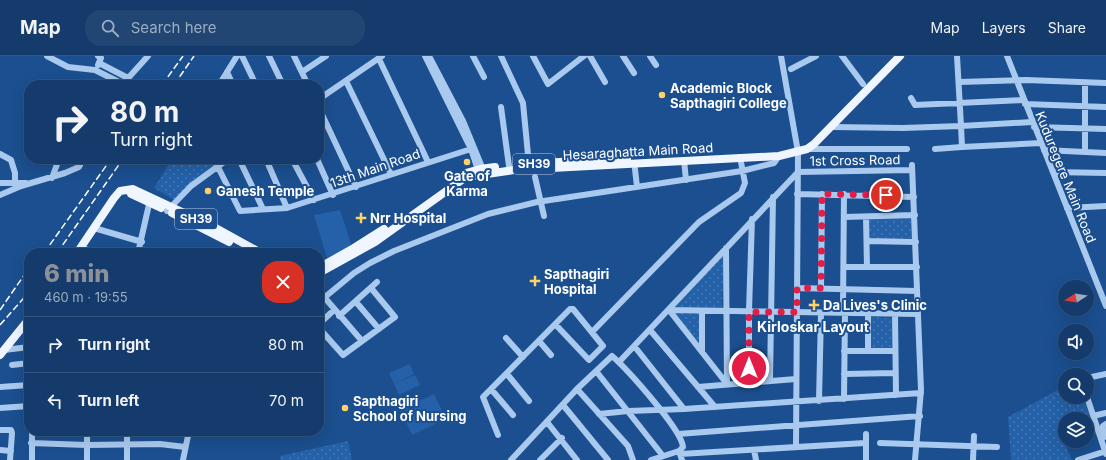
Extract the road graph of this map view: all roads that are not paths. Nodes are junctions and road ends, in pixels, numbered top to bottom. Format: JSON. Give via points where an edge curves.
{"nodes":[{"id":1,"x":47,"y":56,"type":"edge"},
{"id":2,"x":98,"y":56,"type":"edge"},
{"id":3,"x":148,"y":56,"type":"edge"},
{"id":4,"x":237,"y":56,"type":"edge"},
{"id":5,"x":242,"y":56,"type":"edge"},
{"id":6,"x":268,"y":56,"type":"edge"},
{"id":7,"x":294,"y":56,"type":"edge"},
{"id":8,"x":326,"y":56,"type":"edge"},
{"id":9,"x":424,"y":56,"type":"edge"},
{"id":10,"x":429,"y":56,"type":"edge"},
{"id":11,"x":473,"y":56,"type":"edge"},
{"id":12,"x":501,"y":56,"type":"edge"},
{"id":13,"x":584,"y":56,"type":"edge"},
{"id":14,"x":590,"y":56,"type":"edge"},
{"id":15,"x":623,"y":56,"type":"edge"},
{"id":16,"x":650,"y":56,"type":"edge"},
{"id":17,"x":781,"y":56,"type":"edge"},
{"id":18,"x":816,"y":56,"type":"edge"},
{"id":19,"x":842,"y":56,"type":"edge"},
{"id":20,"x":900,"y":56,"type":"edge"},
{"id":21,"x":957,"y":56,"type":"edge"},
{"id":22,"x":1007,"y":56,"type":"edge"},
{"id":23,"x":381,"y":57,"type":"edge"},
{"id":24,"x":536,"y":57,"type":"edge"},
{"id":25,"x":319,"y":58,"type":"edge"},
{"id":26,"x":99,"y":63,"type":"junction"},
{"id":27,"x":656,"y":65,"type":"dead end"},
{"id":28,"x":791,"y":69,"type":"dead end"},
{"id":29,"x":95,"y":70,"type":"junction"},
{"id":30,"x":227,"y":72,"type":"junction"},
{"id":31,"x":302,"y":72,"type":"junction"},
{"id":32,"x":634,"y":73,"type":"dead end"},
{"id":33,"x":484,"y":77,"type":"dead end"},
{"id":34,"x":128,"y":78,"type":"joint"},
{"id":35,"x":115,"y":80,"type":"edge"},
{"id":36,"x":222,"y":80,"type":"edge"},
{"id":37,"x":230,"y":80,"type":"edge"},
{"id":38,"x":254,"y":80,"type":"edge"},
{"id":39,"x":280,"y":80,"type":"edge"},
{"id":40,"x":306,"y":80,"type":"edge"},
{"id":41,"x":346,"y":81,"type":"junction"},
{"id":42,"x":1015,"y":81,"type":"junction"},
{"id":43,"x":605,"y":82,"type":"dead end"},
{"id":44,"x":959,"y":82,"type":"junction"},
{"id":45,"x":1085,"y":83,"type":"junction"},
{"id":46,"x":1106,"y":83,"type":"edge"},
{"id":47,"x":867,"y":84,"type":"junction"},
{"id":48,"x":324,"y":96,"type":"edge"},
{"id":49,"x":911,"y":98,"type":"dead end"},
{"id":50,"x":1024,"y":102,"type":"junction"},
{"id":51,"x":960,"y":104,"type":"junction"},
{"id":52,"x":501,"y":107,"type":"dead end"},
{"id":53,"x":1085,"y":107,"type":"junction"},
{"id":54,"x":1106,"y":107,"type":"edge"},
{"id":55,"x":324,"y":119,"type":"edge"},
{"id":56,"x":1033,"y":125,"type":"junction"},
{"id":57,"x":961,"y":126,"type":"junction"},
{"id":58,"x":832,"y":127,"type":"junction"},
{"id":59,"x":1085,"y":128,"type":"junction"},
{"id":60,"x":1106,"y":129,"type":"edge"},
{"id":61,"x":1041,"y":143,"type":"junction"},
{"id":62,"x":962,"y":147,"type":"junction"},
{"id":63,"x":471,"y":149,"type":"junction"},
{"id":64,"x":807,"y":149,"type":"junction"},
{"id":65,"x":907,"y":149,"type":"dead end"},
{"id":66,"x":935,"y":149,"type":"dead end"},
{"id":67,"x":797,"y":150,"type":"junction"},
{"id":68,"x":1044,"y":150,"type":"junction"},
{"id":69,"x":1085,"y":151,"type":"junction"},
{"id":70,"x":778,"y":153,"type":"junction"},
{"id":71,"x":1106,"y":153,"type":"edge"},
{"id":72,"x":0,"y":154,"type":"edge"},
{"id":73,"x":740,"y":157,"type":"junction"},
{"id":74,"x":684,"y":160,"type":"junction"},
{"id":75,"x":428,"y":162,"type":"junction"},
{"id":76,"x":57,"y":164,"type":"edge"},
{"id":77,"x":80,"y":164,"type":"edge"},
{"id":78,"x":222,"y":164,"type":"edge"},
{"id":79,"x":241,"y":164,"type":"edge"},
{"id":80,"x":268,"y":164,"type":"edge"},
{"id":81,"x":295,"y":164,"type":"edge"},
{"id":82,"x":319,"y":164,"type":"edge"},
{"id":83,"x":529,"y":165,"type":"junction"},
{"id":84,"x":509,"y":166,"type":"junction"},
{"id":85,"x":218,"y":167,"type":"junction"},
{"id":86,"x":635,"y":169,"type":"dead end"},
{"id":87,"x":481,"y":171,"type":"junction"},
{"id":88,"x":742,"y":171,"type":"junction"},
{"id":89,"x":798,"y":172,"type":"junction"},
{"id":90,"x":1053,"y":172,"type":"junction"},
{"id":91,"x":1106,"y":173,"type":"edge"},
{"id":92,"x":391,"y":174,"type":"junction"},
{"id":93,"x":536,"y":177,"type":"dead end"},
{"id":94,"x":52,"y":178,"type":"junction"},
{"id":95,"x":686,"y":180,"type":"junction"},
{"id":96,"x":15,"y":182,"type":"junction"},
{"id":97,"x":0,"y":183,"type":"edge"},
{"id":98,"x":36,"y":183,"type":"junction"},
{"id":99,"x":356,"y":187,"type":"junction"},
{"id":100,"x":637,"y":187,"type":"junction"},
{"id":101,"x":798,"y":194,"type":"junction"},
{"id":102,"x":822,"y":194,"type":"junction"},
{"id":103,"x":844,"y":194,"type":"junction"},
{"id":104,"x":0,"y":195,"type":"edge"},
{"id":105,"x":333,"y":195,"type":"junction"},
{"id":106,"x":914,"y":196,"type":"junction"},
{"id":107,"x":773,"y":197,"type":"junction"},
{"id":108,"x":150,"y":200,"type":"junction"},
{"id":109,"x":314,"y":200,"type":"junction"},
{"id":110,"x":541,"y":201,"type":"junction"},
{"id":111,"x":1106,"y":207,"type":"edge"},
{"id":112,"x":287,"y":208,"type":"junction"},
{"id":113,"x":1067,"y":208,"type":"junction"},
{"id":114,"x":169,"y":209,"type":"junction"},
{"id":115,"x":263,"y":209,"type":"junction"},
{"id":116,"x":915,"y":215,"type":"junction"},
{"id":117,"x":544,"y":216,"type":"dead end"},
{"id":118,"x":844,"y":217,"type":"junction"},
{"id":119,"x":866,"y":217,"type":"junction"},
{"id":120,"x":752,"y":219,"type":"junction"},
{"id":121,"x":94,"y":228,"type":"junction"},
{"id":122,"x":867,"y":241,"type":"junction"},
{"id":123,"x":142,"y":242,"type":"junction"},
{"id":124,"x":916,"y":242,"type":"junction"},
{"id":125,"x":80,"y":248,"type":"edge"},
{"id":126,"x":140,"y":248,"type":"edge"},
{"id":127,"x":241,"y":248,"type":"edge"},
{"id":128,"x":251,"y":248,"type":"edge"},
{"id":129,"x":726,"y":248,"type":"junction"},
{"id":130,"x":324,"y":264,"type":"edge"},
{"id":131,"x":867,"y":266,"type":"junction"},
{"id":132,"x":844,"y":267,"type":"junction"},
{"id":133,"x":917,"y":267,"type":"junction"},
{"id":134,"x":324,"y":270,"type":"edge"},
{"id":135,"x":378,"y":282,"type":"dead end"},
{"id":136,"x":371,"y":288,"type":"junction"},
{"id":137,"x":797,"y":288,"type":"junction"},
{"id":138,"x":821,"y":288,"type":"junction"},
{"id":139,"x":843,"y":289,"type":"junction"},
{"id":140,"x":918,"y":291,"type":"junction"},
{"id":141,"x":325,"y":298,"type":"joint"},
{"id":142,"x":356,"y":302,"type":"junction"},
{"id":143,"x":1106,"y":306,"type":"edge"},
{"id":144,"x":334,"y":310,"type":"junction"},
{"id":145,"x":669,"y":310,"type":"junction"},
{"id":146,"x":702,"y":311,"type":"junction"},
{"id":147,"x":725,"y":311,"type":"junction"},
{"id":148,"x":844,"y":311,"type":"junction"},
{"id":149,"x":749,"y":312,"type":"junction"},
{"id":150,"x":770,"y":312,"type":"junction"},
{"id":151,"x":797,"y":312,"type":"junction"},
{"id":152,"x":821,"y":313,"type":"junction"},
{"id":153,"x":868,"y":314,"type":"junction"},
{"id":154,"x":895,"y":314,"type":"junction"},
{"id":155,"x":918,"y":314,"type":"junction"},
{"id":156,"x":339,"y":316,"type":"junction"},
{"id":157,"x":324,"y":319,"type":"edge"},
{"id":158,"x":24,"y":325,"type":"edge"},
{"id":159,"x":556,"y":325,"type":"junction"},
{"id":160,"x":379,"y":330,"type":"junction"},
{"id":161,"x":650,"y":330,"type":"junction"},
{"id":162,"x":593,"y":331,"type":"junction"},
{"id":163,"x":324,"y":334,"type":"edge"},
{"id":164,"x":506,"y":338,"type":"dead end"},
{"id":165,"x":362,"y":341,"type":"junction"},
{"id":166,"x":539,"y":341,"type":"junction"},
{"id":167,"x":635,"y":347,"type":"junction"},
{"id":168,"x":24,"y":348,"type":"edge"},
{"id":169,"x":868,"y":350,"type":"junction"},
{"id":170,"x":894,"y":350,"type":"junction"},
{"id":171,"x":844,"y":351,"type":"junction"},
{"id":172,"x":702,"y":352,"type":"junction"},
{"id":173,"x":2,"y":353,"type":"edge"},
{"id":174,"x":551,"y":355,"type":"dead end"},
{"id":175,"x":524,"y":356,"type":"junction"},
{"id":176,"x":619,"y":362,"type":"junction"},
{"id":177,"x":24,"y":364,"type":"edge"},
{"id":178,"x":12,"y":365,"type":"dead end"},
{"id":179,"x":596,"y":371,"type":"junction"},
{"id":180,"x":895,"y":373,"type":"junction"},
{"id":181,"x":507,"y":374,"type":"junction"},
{"id":182,"x":844,"y":374,"type":"junction"},
{"id":183,"x":1106,"y":374,"type":"edge"},
{"id":184,"x":1094,"y":377,"type":"edge"},
{"id":185,"x":796,"y":379,"type":"junction"},
{"id":186,"x":770,"y":380,"type":"junction"},
{"id":187,"x":748,"y":382,"type":"junction"},
{"id":188,"x":727,"y":384,"type":"junction"},
{"id":189,"x":24,"y":385,"type":"edge"},
{"id":190,"x":0,"y":387,"type":"edge"},
{"id":191,"x":698,"y":387,"type":"junction"},
{"id":192,"x":491,"y":389,"type":"junction"},
{"id":193,"x":577,"y":389,"type":"junction"},
{"id":194,"x":921,"y":393,"type":"junction"},
{"id":195,"x":896,"y":395,"type":"junction"},
{"id":196,"x":844,"y":399,"type":"junction"},
{"id":197,"x":529,"y":401,"type":"dead end"},
{"id":198,"x":796,"y":401,"type":"junction"},
{"id":199,"x":820,"y":401,"type":"junction"},
{"id":200,"x":1089,"y":404,"type":"edge"},
{"id":201,"x":563,"y":405,"type":"junction"},
{"id":202,"x":24,"y":406,"type":"edge"},
{"id":203,"x":715,"y":407,"type":"junction"},
{"id":204,"x":0,"y":408,"type":"edge"},
{"id":205,"x":659,"y":409,"type":"junction"},
{"id":206,"x":684,"y":409,"type":"junction"},
{"id":207,"x":628,"y":411,"type":"junction"},
{"id":208,"x":1106,"y":413,"type":"edge"},
{"id":209,"x":599,"y":414,"type":"junction"},
{"id":210,"x":513,"y":415,"type":"dead end"},
{"id":211,"x":1097,"y":415,"type":"dead end"},
{"id":212,"x":920,"y":416,"type":"junction"},
{"id":213,"x":547,"y":422,"type":"junction"},
{"id":214,"x":1106,"y":424,"type":"edge"},
{"id":215,"x":796,"y":426,"type":"junction"},
{"id":216,"x":0,"y":430,"type":"edge"},
{"id":217,"x":678,"y":434,"type":"junction"},
{"id":218,"x":866,"y":434,"type":"dead end"},
{"id":219,"x":498,"y":435,"type":"dead end"},
{"id":220,"x":32,"y":436,"type":"edge"},
{"id":221,"x":87,"y":436,"type":"edge"},
{"id":222,"x":127,"y":436,"type":"edge"},
{"id":223,"x":188,"y":436,"type":"edge"},
{"id":224,"x":974,"y":436,"type":"dead end"},
{"id":225,"x":562,"y":438,"type":"junction"},
{"id":226,"x":1100,"y":439,"type":"junction"},
{"id":227,"x":880,"y":442,"type":"dead end"},
{"id":228,"x":31,"y":443,"type":"junction"},
{"id":229,"x":865,"y":443,"type":"junction"},
{"id":230,"x":916,"y":443,"type":"junction"},
{"id":231,"x":87,"y":445,"type":"junction"},
{"id":232,"x":127,"y":445,"type":"junction"},
{"id":233,"x":973,"y":446,"type":"junction"},
{"id":234,"x":796,"y":447,"type":"junction"},
{"id":235,"x":997,"y":447,"type":"dead end"},
{"id":236,"x":185,"y":448,"type":"junction"},
{"id":237,"x":0,"y":450,"type":"edge"},
{"id":238,"x":754,"y":450,"type":"junction"},
{"id":239,"x":11,"y":451,"type":"junction"},
{"id":240,"x":1106,"y":452,"type":"edge"},
{"id":241,"x":680,"y":455,"type":"edge"},
{"id":242,"x":657,"y":458,"type":"edge"},
{"id":243,"x":10,"y":460,"type":"edge"},
{"id":244,"x":32,"y":460,"type":"edge"},
{"id":245,"x":87,"y":460,"type":"edge"},
{"id":246,"x":126,"y":460,"type":"edge"},
{"id":247,"x":183,"y":460,"type":"edge"},
{"id":248,"x":511,"y":460,"type":"edge"},
{"id":249,"x":540,"y":460,"type":"edge"},
{"id":250,"x":577,"y":460,"type":"edge"},
{"id":251,"x":608,"y":460,"type":"edge"},
{"id":252,"x":633,"y":460,"type":"edge"},
{"id":253,"x":756,"y":460,"type":"edge"},
{"id":254,"x":866,"y":460,"type":"edge"},
{"id":255,"x":914,"y":460,"type":"edge"},
{"id":256,"x":973,"y":460,"type":"edge"},
{"id":257,"x":1078,"y":460,"type":"edge"}],
"edges":[{"from":1,"to":29,"type":"street","via":[[68,67]]},
{"from":2,"to":26,"type":"street","via":[[101,58]]},
{"from":3,"to":34,"type":"street"},
{"from":4,"to":30,"type":"street"},
{"from":5,"to":38,"type":"street"},
{"from":6,"to":39,"type":"street"},
{"from":7,"to":31,"type":"street"},
{"from":8,"to":25,"type":"street"},
{"from":9,"to":63,"type":"street"},
{"from":10,"to":87,"type":"street","via":[[463,121]]},
{"from":11,"to":33,"type":"street"},
{"from":12,"to":83,"type":"street","via":[[523,103]]},
{"from":13,"to":24,"type":"street","via":[[548,84]]},
{"from":14,"to":43,"type":"street"},
{"from":15,"to":32,"type":"street"},
{"from":16,"to":27,"type":"street"},
{"from":17,"to":67,"type":"street"},
{"from":18,"to":28,"type":"street"},
{"from":19,"to":47,"type":"street"},
{"from":20,"to":47,"type":"main road"},
{"from":21,"to":44,"type":"street"},
{"from":22,"to":42,"type":"street","name":"Kuduregere Main Road"},
{"from":23,"to":41,"type":"street"},
{"from":23,"to":75,"type":"street"},
{"from":25,"to":31,"type":"street"},
{"from":26,"to":29,"type":"street"},
{"from":26,"to":34,"type":"street"},
{"from":29,"to":35,"type":"street"},
{"from":30,"to":36,"type":"street"},
{"from":30,"to":37,"type":"street"},
{"from":31,"to":40,"type":"street"},
{"from":41,"to":48,"type":"street"},
{"from":41,"to":92,"type":"street"},
{"from":42,"to":44,"type":"street"},
{"from":42,"to":45,"type":"street"},
{"from":42,"to":50,"type":"street","name":"Kuduregere Main Road"},
{"from":44,"to":51,"type":"street"},
{"from":45,"to":46,"type":"street"},
{"from":45,"to":53,"type":"street"},
{"from":47,"to":58,"type":"main road","via":[[868,90]]},
{"from":47,"to":67,"type":"main road","via":[[866,88],[816,137]]},
{"from":49,"to":51,"type":"street","via":[[915,106]]},
{"from":50,"to":51,"type":"street"},
{"from":50,"to":53,"type":"street"},
{"from":50,"to":56,"type":"street","name":"Kuduregere Main Road"},
{"from":51,"to":57,"type":"street"},
{"from":52,"to":84,"type":"street"},
{"from":53,"to":54,"type":"street"},
{"from":53,"to":59,"type":"street"},
{"from":55,"to":99,"type":"street"},
{"from":56,"to":57,"type":"street"},
{"from":56,"to":59,"type":"street"},
{"from":56,"to":61,"type":"street","name":"Kuduregere Main Road"},
{"from":57,"to":58,"type":"street"},
{"from":57,"to":62,"type":"street"},
{"from":58,"to":64,"type":"main road"},
{"from":59,"to":60,"type":"street"},
{"from":59,"to":69,"type":"street"},
{"from":61,"to":62,"type":"street"},
{"from":61,"to":68,"type":"street","name":"Kuduregere Main Road"},
{"from":62,"to":66,"type":"street"},
{"from":63,"to":75,"type":"street","name":"13th Main Road"},
{"from":63,"to":87,"type":"street"},
{"from":64,"to":65,"type":"street"},
{"from":64,"to":67,"type":"main road"},
{"from":67,"to":70,"type":"main road"},
{"from":67,"to":89,"type":"street"},
{"from":68,"to":69,"type":"street"},
{"from":68,"to":90,"type":"street","name":"Kuduregere Main Road"},
{"from":69,"to":71,"type":"street"},
{"from":70,"to":73,"type":"main road","name":"Hesaraghatta Main Road"},
{"from":70,"to":83,"type":"main road","name":"Hesaraghatta Main Road","number":"SH39"},
{"from":70,"to":88,"type":"street","via":[[774,163]]},
{"from":72,"to":96,"type":"street","via":[[11,160]]},
{"from":73,"to":74,"type":"main road","name":"Hesaraghatta Main Road"},
{"from":73,"to":88,"type":"street"},
{"from":74,"to":87,"type":"main road","name":"Hesaraghatta Main Road"},
{"from":74,"to":95,"type":"street"},
{"from":75,"to":92,"type":"street","name":"13th Main Road"},
{"from":76,"to":94,"type":"street"},
{"from":77,"to":94,"type":"street","via":[[79,167]]},
{"from":78,"to":85,"type":"street"},
{"from":79,"to":115,"type":"street"},
{"from":80,"to":112,"type":"street"},
{"from":81,"to":109,"type":"street"},
{"from":82,"to":105,"type":"street"},
{"from":83,"to":84,"type":"main road","name":"Hesaraghatta Main Road","number":"SH39"},
{"from":84,"to":87,"type":"main road","name":"Hesaraghatta Main Road","number":"SH39"},
{"from":85,"to":114,"type":"street","via":[[191,186]]},
{"from":85,"to":115,"type":"street","name":"13th Main Road","via":[[240,211]]},
{"from":86,"to":100,"type":"street"},
{"from":87,"to":130,"type":"main road","name":"Hesaraghatta Main Road","number":"SH39","via":[[468,172],[450,181],[380,232]]},
{"from":87,"to":134,"type":"main road","name":"Hesaraghatta Main Road","via":[[453,185],[375,242]]},
{"from":88,"to":95,"type":"street"},
{"from":88,"to":162,"type":"street","via":[[745,183],[741,193],[699,222]]},
{"from":89,"to":101,"type":"street"},
{"from":89,"to":106,"type":"street","name":"1st Cross Road","via":[[912,168]]},
{"from":89,"to":107,"type":"street"},
{"from":90,"to":91,"type":"street"},
{"from":90,"to":113,"type":"street","name":"Kuduregere Main Road"},
{"from":92,"to":99,"type":"street","name":"13th Main Road"},
{"from":93,"to":110,"type":"street"},
{"from":94,"to":98,"type":"street"},
{"from":95,"to":100,"type":"street"},
{"from":96,"to":97,"type":"street"},
{"from":96,"to":98,"type":"street"},
{"from":98,"to":104,"type":"street"},
{"from":99,"to":105,"type":"street","name":"13th Main Road"},
{"from":100,"to":110,"type":"street"},
{"from":101,"to":102,"type":"street"},
{"from":101,"to":137,"type":"street"},
{"from":102,"to":103,"type":"street"},
{"from":102,"to":138,"type":"street"},
{"from":103,"to":106,"type":"street"},
{"from":103,"to":118,"type":"street"},
{"from":105,"to":109,"type":"street","name":"13th Main Road"},
{"from":106,"to":116,"type":"street"},
{"from":107,"to":120,"type":"street"},
{"from":107,"to":150,"type":"street"},
{"from":108,"to":114,"type":"main road","number":"SH39"},
{"from":108,"to":121,"type":"main road","number":"SH39","via":[[133,189],[120,191]]},
{"from":108,"to":123,"type":"street"},
{"from":109,"to":112,"type":"street","name":"13th Main Road"},
{"from":110,"to":117,"type":"street"},
{"from":110,"to":141,"type":"street","via":[[488,214],[394,251],[354,273]]},
{"from":111,"to":113,"type":"street"},
{"from":112,"to":115,"type":"street","name":"13th Main Road"},
{"from":113,"to":143,"type":"street","name":"Kuduregere Main Road"},
{"from":114,"to":127,"type":"main road"},
{"from":114,"to":128,"type":"main road","number":"SH39"},
{"from":116,"to":119,"type":"street"},
{"from":116,"to":124,"type":"street"},
{"from":118,"to":119,"type":"street"},
{"from":118,"to":132,"type":"street"},
{"from":119,"to":122,"type":"street"},
{"from":120,"to":129,"type":"street"},
{"from":120,"to":149,"type":"street"},
{"from":121,"to":123,"type":"street"},
{"from":121,"to":125,"type":"main road","number":"SH39"},
{"from":122,"to":124,"type":"street"},
{"from":122,"to":131,"type":"street"},
{"from":123,"to":126,"type":"street"},
{"from":124,"to":133,"type":"street"},
{"from":129,"to":145,"type":"street"},
{"from":129,"to":147,"type":"street"},
{"from":131,"to":132,"type":"street"},
{"from":131,"to":133,"type":"street"},
{"from":132,"to":139,"type":"street"},
{"from":133,"to":140,"type":"street"},
{"from":135,"to":136,"type":"street"},
{"from":136,"to":142,"type":"street"},
{"from":136,"to":160,"type":"street","via":[[395,317]]},
{"from":137,"to":138,"type":"street"},
{"from":137,"to":151,"type":"street"},
{"from":138,"to":139,"type":"street"},
{"from":139,"to":140,"type":"street"},
{"from":139,"to":148,"type":"street"},
{"from":140,"to":155,"type":"street"},
{"from":141,"to":144,"type":"street"},
{"from":142,"to":156,"type":"street"},
{"from":142,"to":160,"type":"street"},
{"from":144,"to":156,"type":"street"},
{"from":144,"to":157,"type":"street"},
{"from":145,"to":146,"type":"street"},
{"from":145,"to":161,"type":"street"},
{"from":145,"to":172,"type":"street"},
{"from":146,"to":147,"type":"street"},
{"from":146,"to":172,"type":"street"},
{"from":147,"to":149,"type":"street"},
{"from":147,"to":188,"type":"street"},
{"from":148,"to":152,"type":"street"},
{"from":148,"to":153,"type":"street"},
{"from":148,"to":171,"type":"street"},
{"from":149,"to":150,"type":"street"},
{"from":149,"to":187,"type":"street"},
{"from":150,"to":151,"type":"street"},
{"from":150,"to":186,"type":"street"},
{"from":151,"to":152,"type":"street"},
{"from":151,"to":185,"type":"street"},
{"from":152,"to":199,"type":"street"},
{"from":153,"to":154,"type":"street"},
{"from":153,"to":169,"type":"street"},
{"from":154,"to":155,"type":"street"},
{"from":154,"to":170,"type":"street"},
{"from":155,"to":194,"type":"street"},
{"from":156,"to":165,"type":"street"},
{"from":158,"to":173,"type":"main road"},
{"from":159,"to":162,"type":"street","via":[[572,309]]},
{"from":159,"to":162,"type":"street","via":[[589,360],[604,346]]},
{"from":159,"to":166,"type":"street"},
{"from":160,"to":165,"type":"street"},
{"from":161,"to":167,"type":"street"},
{"from":161,"to":191,"type":"street"},
{"from":163,"to":165,"type":"street","via":[[343,355]]},
{"from":164,"to":175,"type":"street"},
{"from":166,"to":174,"type":"street"},
{"from":166,"to":175,"type":"street"},
{"from":167,"to":176,"type":"street"},
{"from":167,"to":206,"type":"street"},
{"from":168,"to":173,"type":"street"},
{"from":169,"to":170,"type":"street"},
{"from":169,"to":171,"type":"street"},
{"from":170,"to":180,"type":"street"},
{"from":171,"to":182,"type":"street"},
{"from":172,"to":188,"type":"street"},
{"from":175,"to":181,"type":"street"},
{"from":176,"to":179,"type":"street","via":[[612,356]]},
{"from":176,"to":205,"type":"street"},
{"from":177,"to":178,"type":"street"},
{"from":179,"to":193,"type":"street"},
{"from":179,"to":207,"type":"street"},
{"from":180,"to":182,"type":"street"},
{"from":180,"to":195,"type":"street"},
{"from":181,"to":192,"type":"street"},
{"from":181,"to":197,"type":"street"},
{"from":182,"to":196,"type":"street"},
{"from":183,"to":184,"type":"street"},
{"from":185,"to":186,"type":"street"},
{"from":185,"to":198,"type":"street"},
{"from":186,"to":187,"type":"street"},
{"from":187,"to":188,"type":"street"},
{"from":188,"to":191,"type":"street"},
{"from":189,"to":190,"type":"street"},
{"from":191,"to":203,"type":"street"},
{"from":192,"to":210,"type":"street"},
{"from":192,"to":219,"type":"street","via":[[483,398]]},
{"from":193,"to":201,"type":"street"},
{"from":193,"to":209,"type":"street"},
{"from":194,"to":195,"type":"street"},
{"from":194,"to":212,"type":"street"},
{"from":195,"to":196,"type":"street"},
{"from":196,"to":199,"type":"street"},
{"from":198,"to":199,"type":"street"},
{"from":198,"to":203,"type":"street"},
{"from":198,"to":215,"type":"street"},
{"from":200,"to":226,"type":"street"},
{"from":201,"to":213,"type":"street"},
{"from":201,"to":251,"type":"street"},
{"from":202,"to":204,"type":"street"},
{"from":203,"to":206,"type":"street"},
{"from":205,"to":206,"type":"street"},
{"from":205,"to":207,"type":"street"},
{"from":205,"to":217,"type":"street"},
{"from":207,"to":209,"type":"street"},
{"from":207,"to":242,"type":"street"},
{"from":208,"to":211,"type":"street"},
{"from":209,"to":252,"type":"street","via":[[628,446]]},
{"from":212,"to":215,"type":"street"},
{"from":212,"to":230,"type":"street"},
{"from":213,"to":225,"type":"street"},
{"from":213,"to":248,"type":"street"},
{"from":214,"to":226,"type":"street","via":[[1103,426],[1104,437]]},
{"from":215,"to":217,"type":"street"},
{"from":215,"to":234,"type":"street"},
{"from":216,"to":239,"type":"street","via":[[11,430]]},
{"from":217,"to":241,"type":"street","via":[[684,447]]},
{"from":218,"to":229,"type":"street"},
{"from":220,"to":228,"type":"street"},
{"from":221,"to":231,"type":"street"},
{"from":222,"to":232,"type":"street"},
{"from":223,"to":236,"type":"street"},
{"from":224,"to":233,"type":"street"},
{"from":225,"to":249,"type":"street"},
{"from":225,"to":250,"type":"street"},
{"from":226,"to":240,"type":"street"},
{"from":227,"to":230,"type":"street"},
{"from":228,"to":231,"type":"street"},
{"from":228,"to":244,"type":"street"},
{"from":229,"to":234,"type":"street"},
{"from":229,"to":254,"type":"street"},
{"from":230,"to":233,"type":"street"},
{"from":230,"to":255,"type":"street"},
{"from":231,"to":232,"type":"street"},
{"from":231,"to":245,"type":"street"},
{"from":232,"to":236,"type":"street","via":[[160,444]]},
{"from":232,"to":246,"type":"street"},
{"from":233,"to":235,"type":"street"},
{"from":233,"to":256,"type":"street"},
{"from":234,"to":238,"type":"street"},
{"from":236,"to":247,"type":"street"},
{"from":237,"to":239,"type":"street"},
{"from":238,"to":241,"type":"street"},
{"from":238,"to":253,"type":"street"},
{"from":239,"to":243,"type":"street"},
{"from":240,"to":257,"type":"street"},
{"from":241,"to":242,"type":"street"}]}
